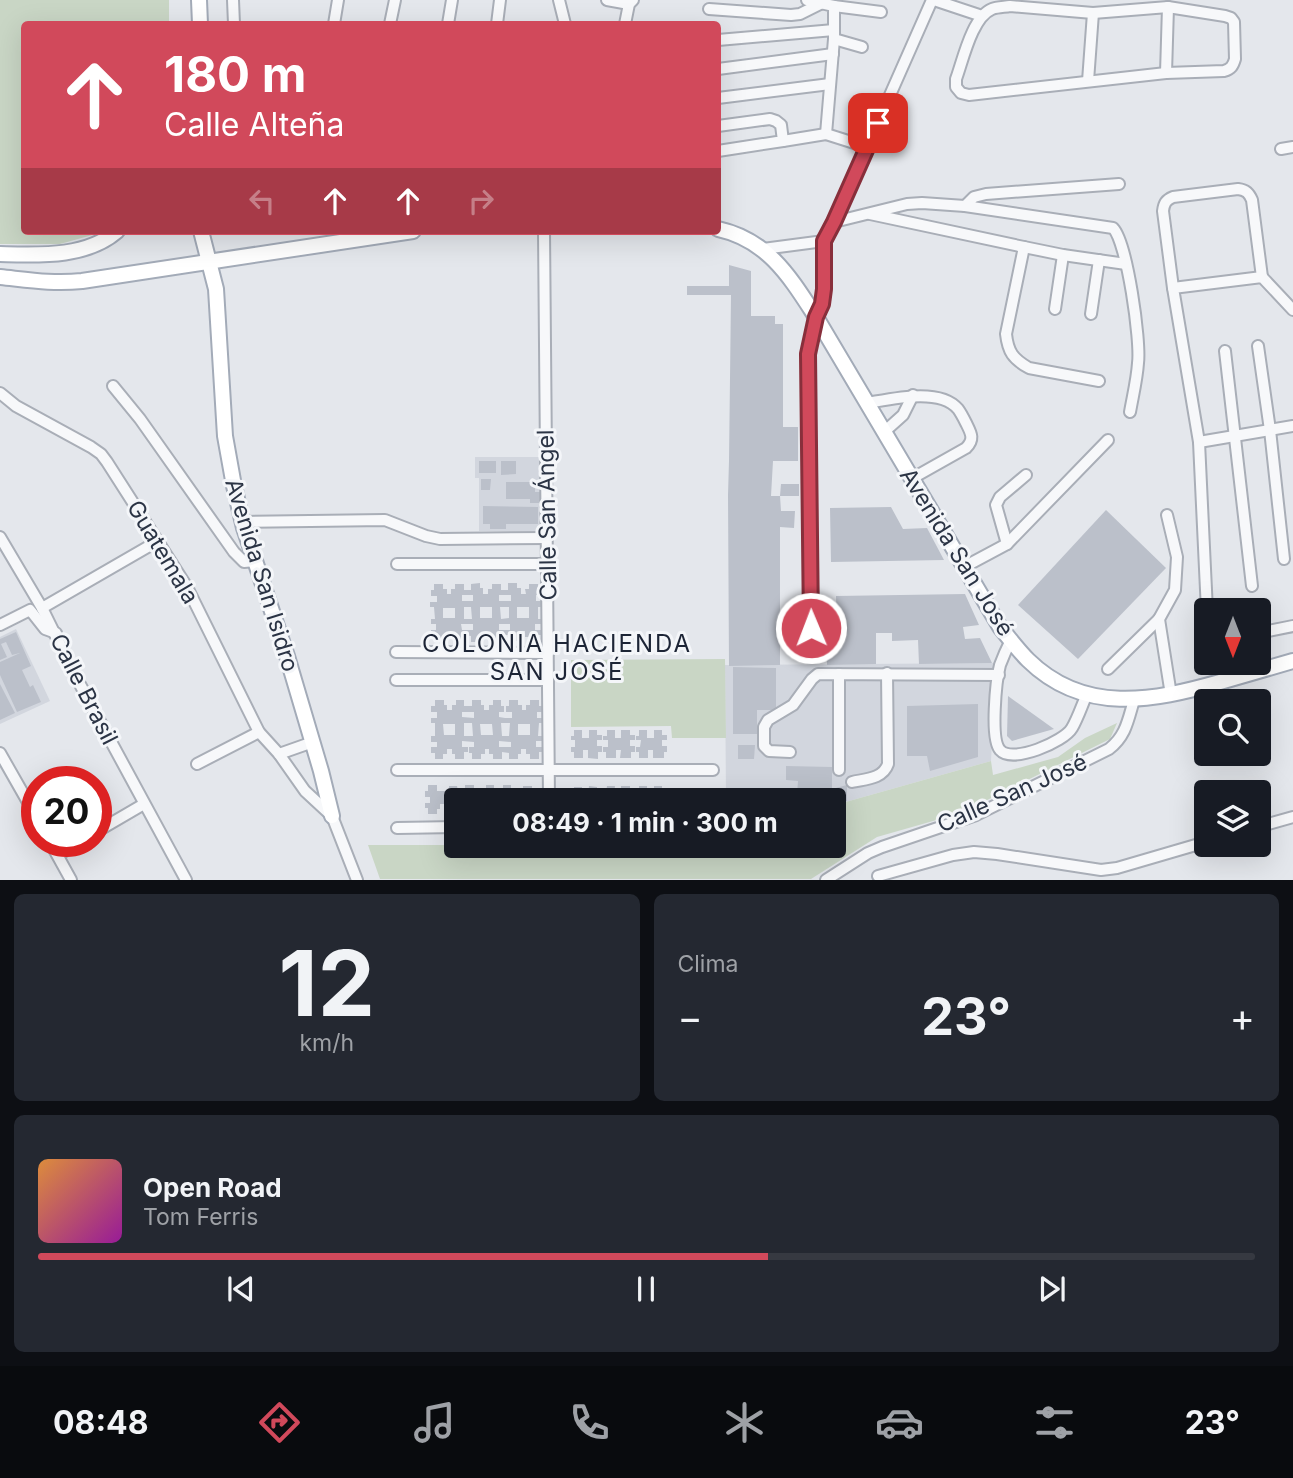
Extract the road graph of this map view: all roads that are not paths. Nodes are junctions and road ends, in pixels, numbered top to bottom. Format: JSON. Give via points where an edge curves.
{"nodes":[{"id":1,"x":199,"y":0,"type":"edge"},
{"id":2,"x":233,"y":0,"type":"edge"},
{"id":3,"x":338,"y":0,"type":"edge"},
{"id":4,"x":395,"y":0,"type":"edge"},
{"id":5,"x":452,"y":0,"type":"edge"},
{"id":6,"x":500,"y":0,"type":"edge"},
{"id":7,"x":559,"y":0,"type":"edge"},
{"id":8,"x":607,"y":0,"type":"edge"},
{"id":9,"x":807,"y":0,"type":"edge"},
{"id":10,"x":933,"y":0,"type":"edge"},
{"id":11,"x":631,"y":2,"type":"edge"},
{"id":12,"x":822,"y":3,"type":"junction"},
{"id":13,"x":834,"y":6,"type":"junction"},
{"id":14,"x":1168,"y":7,"type":"junction"},
{"id":15,"x":709,"y":9,"type":"dead end"},
{"id":16,"x":881,"y":12,"type":"dead end"},
{"id":17,"x":1093,"y":13,"type":"junction"},
{"id":18,"x":982,"y":16,"type":"junction"},
{"id":19,"x":200,"y":21,"type":"edge"},
{"id":20,"x":234,"y":21,"type":"edge"},
{"id":21,"x":334,"y":21,"type":"edge"},
{"id":22,"x":391,"y":21,"type":"edge"},
{"id":23,"x":448,"y":21,"type":"edge"},
{"id":24,"x":497,"y":21,"type":"edge"},
{"id":25,"x":564,"y":21,"type":"edge"},
{"id":26,"x":626,"y":21,"type":"edge"},
{"id":27,"x":834,"y":34,"type":"junction"},
{"id":28,"x":721,"y":40,"type":"edge"},
{"id":29,"x":862,"y":47,"type":"dead end"},
{"id":30,"x":833,"y":54,"type":"junction"},
{"id":31,"x":721,"y":69,"type":"edge"},
{"id":32,"x":1166,"y":73,"type":"junction"},
{"id":33,"x":1088,"y":81,"type":"junction"},
{"id":34,"x":830,"y":84,"type":"junction"},
{"id":35,"x":721,"y":98,"type":"edge"},
{"id":36,"x":721,"y":126,"type":"edge"},
{"id":37,"x":826,"y":134,"type":"junction"},
{"id":38,"x":783,"y":141,"type":"junction"},
{"id":39,"x":867,"y":147,"type":"junction"},
{"id":40,"x":1293,"y":147,"type":"edge"},
{"id":41,"x":1281,"y":149,"type":"dead end"},
{"id":42,"x":721,"y":151,"type":"edge"},
{"id":43,"x":1119,"y":184,"type":"dead end"},
{"id":44,"x":965,"y":206,"type":"junction"},
{"id":45,"x":868,"y":213,"type":"junction"},
{"id":46,"x":834,"y":222,"type":"junction"},
{"id":47,"x":721,"y":230,"type":"edge"},
{"id":48,"x":111,"y":235,"type":"edge"},
{"id":49,"x":202,"y":235,"type":"edge"},
{"id":50,"x":387,"y":235,"type":"edge"},
{"id":51,"x":544,"y":235,"type":"edge"},
{"id":52,"x":824,"y":241,"type":"junction"},
{"id":53,"x":1024,"y":247,"type":"junction"},
{"id":54,"x":763,"y":249,"type":"junction"},
{"id":55,"x":0,"y":254,"type":"edge"},
{"id":56,"x":1063,"y":255,"type":"junction"},
{"id":57,"x":1099,"y":260,"type":"junction"},
{"id":58,"x":210,"y":262,"type":"junction"},
{"id":59,"x":1126,"y":264,"type":"junction"},
{"id":60,"x":0,"y":277,"type":"edge"},
{"id":61,"x":1262,"y":277,"type":"junction"},
{"id":62,"x":1173,"y":288,"type":"junction"},
{"id":63,"x":1055,"y":309,"type":"dead end"},
{"id":64,"x":1293,"y":310,"type":"edge"},
{"id":65,"x":1091,"y":314,"type":"dead end"},
{"id":66,"x":816,"y":317,"type":"junction"},
{"id":67,"x":1258,"y":346,"type":"dead end"},
{"id":68,"x":1224,"y":351,"type":"dead end"},
{"id":69,"x":1099,"y":381,"type":"dead end"},
{"id":70,"x":113,"y":386,"type":"dead end"},
{"id":71,"x":0,"y":393,"type":"edge"},
{"id":72,"x":913,"y":395,"type":"junction"},
{"id":73,"x":867,"y":402,"type":"junction"},
{"id":74,"x":1130,"y":412,"type":"dead end"},
{"id":75,"x":1293,"y":426,"type":"edge"},
{"id":76,"x":1270,"y":430,"type":"junction"},
{"id":77,"x":884,"y":432,"type":"junction"},
{"id":78,"x":1235,"y":436,"type":"junction"},
{"id":79,"x":1108,"y":440,"type":"dead end"},
{"id":80,"x":1199,"y":442,"type":"junction"},
{"id":81,"x":1026,"y":475,"type":"dead end"},
{"id":82,"x":911,"y":479,"type":"junction"},
{"id":83,"x":1167,"y":515,"type":"dead end"},
{"id":84,"x":243,"y":522,"type":"junction"},
{"id":85,"x":0,"y":537,"type":"edge"},
{"id":86,"x":547,"y":538,"type":"junction"},
{"id":87,"x":158,"y":541,"type":"junction"},
{"id":88,"x":1007,"y":544,"type":"junction"},
{"id":89,"x":1284,"y":559,"type":"dead end"},
{"id":90,"x":255,"y":561,"type":"junction"},
{"id":91,"x":397,"y":564,"type":"dead end"},
{"id":92,"x":547,"y":564,"type":"junction"},
{"id":93,"x":964,"y":567,"type":"junction"},
{"id":94,"x":1252,"y":586,"type":"dead end"},
{"id":95,"x":1206,"y":598,"type":"edge"},
{"id":96,"x":42,"y":608,"type":"junction"},
{"id":97,"x":1159,"y":620,"type":"junction"},
{"id":98,"x":0,"y":625,"type":"edge"},
{"id":99,"x":1293,"y":626,"type":"edge"},
{"id":100,"x":1271,"y":630,"type":"edge"},
{"id":101,"x":56,"y":633,"type":"junction"},
{"id":102,"x":1011,"y":640,"type":"junction"},
{"id":103,"x":396,"y":652,"type":"dead end"},
{"id":104,"x":548,"y":653,"type":"junction"},
{"id":105,"x":812,"y":655,"type":"dead end"},
{"id":106,"x":1293,"y":661,"type":"edge"},
{"id":107,"x":1108,"y":668,"type":"dead end"},
{"id":108,"x":839,"y":674,"type":"junction"},
{"id":109,"x":887,"y":674,"type":"junction"},
{"id":110,"x":999,"y":675,"type":"junction"},
{"id":111,"x":1232,"y":678,"type":"joint"},
{"id":112,"x":396,"y":680,"type":"dead end"},
{"id":113,"x":548,"y":680,"type":"junction"},
{"id":114,"x":1087,"y":694,"type":"junction"},
{"id":115,"x":1171,"y":695,"type":"junction"},
{"id":116,"x":1134,"y":700,"type":"junction"},
{"id":117,"x":259,"y":732,"type":"junction"},
{"id":118,"x":313,"y":742,"type":"junction"},
{"id":119,"x":790,"y":752,"type":"dead end"},
{"id":120,"x":0,"y":753,"type":"edge"},
{"id":121,"x":279,"y":754,"type":"junction"},
{"id":122,"x":197,"y":764,"type":"dead end"},
{"id":123,"x":397,"y":770,"type":"dead end"},
{"id":124,"x":713,"y":770,"type":"dead end"},
{"id":125,"x":839,"y":770,"type":"dead end"},
{"id":126,"x":549,"y":771,"type":"junction"},
{"id":127,"x":852,"y":782,"type":"dead end"},
{"id":128,"x":549,"y":788,"type":"edge"},
{"id":129,"x":21,"y":790,"type":"edge"},
{"id":130,"x":144,"y":804,"type":"junction"},
{"id":131,"x":332,"y":816,"type":"junction"},
{"id":132,"x":1293,"y":817,"type":"edge"},
{"id":133,"x":112,"y":823,"type":"edge"},
{"id":134,"x":1271,"y":823,"type":"edge"},
{"id":135,"x":444,"y":827,"type":"edge"},
{"id":136,"x":397,"y":828,"type":"dead end"},
{"id":137,"x":1194,"y":846,"type":"edge"},
{"id":138,"x":59,"y":857,"type":"edge"},
{"id":139,"x":878,"y":876,"type":"dead end"},
{"id":140,"x":71,"y":880,"type":"edge"},
{"id":141,"x":186,"y":880,"type":"edge"},
{"id":142,"x":358,"y":880,"type":"edge"},
{"id":143,"x":826,"y":880,"type":"edge"}],
"edges":[{"from":1,"to":19,"type":"main road"},
{"from":2,"to":20,"type":"street"},
{"from":3,"to":21,"type":"street"},
{"from":4,"to":22,"type":"street"},
{"from":5,"to":23,"type":"street"},
{"from":6,"to":24,"type":"street"},
{"from":7,"to":25,"type":"street"},
{"from":8,"to":11,"type":"street"},
{"from":9,"to":12,"type":"street"},
{"from":10,"to":18,"type":"street"},
{"from":10,"to":39,"type":"street"},
{"from":11,"to":26,"type":"street"},
{"from":12,"to":13,"type":"street"},
{"from":12,"to":15,"type":"street","via":[[791,15]]},
{"from":13,"to":16,"type":"street"},
{"from":13,"to":27,"type":"street"},
{"from":14,"to":17,"type":"street"},
{"from":14,"to":32,"type":"street"},
{"from":14,"to":32,"type":"street","via":[[1231,18],[1236,27],[1236,59],[1224,71]]},
{"from":17,"to":18,"type":"street","via":[[1010,6]]},
{"from":17,"to":33,"type":"street"},
{"from":18,"to":33,"type":"street","via":[[957,79],[961,93]]},
{"from":27,"to":28,"type":"street"},
{"from":27,"to":29,"type":"street"},
{"from":27,"to":30,"type":"street"},
{"from":30,"to":31,"type":"street"},
{"from":30,"to":34,"type":"street"},
{"from":32,"to":33,"type":"street"},
{"from":34,"to":35,"type":"street"},
{"from":34,"to":37,"type":"street"},
{"from":36,"to":38,"type":"street","via":[[776,121]]},
{"from":37,"to":38,"type":"street"},
{"from":37,"to":39,"type":"street"},
{"from":38,"to":42,"type":"street"},
{"from":39,"to":46,"type":"street"},
{"from":40,"to":41,"type":"street"},
{"from":43,"to":44,"type":"street","via":[[986,194]]},
{"from":44,"to":45,"type":"street","via":[[907,204]]},
{"from":44,"to":59,"type":"street","via":[[1113,228]]},
{"from":45,"to":46,"type":"street"},
{"from":45,"to":53,"type":"street"},
{"from":46,"to":52,"type":"street"},
{"from":47,"to":54,"type":"main road","name":"Avenida San José"},
{"from":48,"to":55,"type":"main road","via":[[100,243],[65,252]]},
{"from":49,"to":58,"type":"main road"},
{"from":50,"to":58,"type":"main road"},
{"from":51,"to":86,"type":"street","name":"Calle San Ángel"},
{"from":52,"to":54,"type":"street"},
{"from":52,"to":66,"type":"street","via":[[824,289]]},
{"from":53,"to":56,"type":"street"},
{"from":53,"to":69,"type":"street","via":[[1006,334],[1008,349],[1029,368]]},
{"from":54,"to":66,"type":"main road","name":"Avenida San José","via":[[784,269]]},
{"from":56,"to":57,"type":"street"},
{"from":56,"to":63,"type":"street"},
{"from":57,"to":59,"type":"street"},
{"from":57,"to":65,"type":"street"},
{"from":58,"to":60,"type":"main road","via":[[62,284]]},
{"from":58,"to":84,"type":"main road","name":"Avenida San Isidro","via":[[218,310],[225,436]]},
{"from":59,"to":74,"type":"street","via":[[1139,340]]},
{"from":61,"to":62,"type":"street"},
{"from":61,"to":62,"type":"street","via":[[1252,200],[1238,189],[1186,196],[1164,205]]},
{"from":61,"to":64,"type":"street"},
{"from":62,"to":80,"type":"street"},
{"from":66,"to":73,"type":"main road","name":"Avenida San José"},
{"from":66,"to":105,"type":"street","via":[[808,354]]},
{"from":67,"to":76,"type":"street"},
{"from":68,"to":78,"type":"street"},
{"from":70,"to":90,"type":"street","via":[[234,552],[244,562]]},
{"from":71,"to":87,"type":"street","name":"Guatemala","via":[[101,454]]},
{"from":72,"to":73,"type":"street"},
{"from":72,"to":77,"type":"street","via":[[902,415]]},
{"from":72,"to":82,"type":"street","via":[[950,402],[972,438],[966,448]]},
{"from":73,"to":77,"type":"main road","name":"Avenida San José"},
{"from":75,"to":76,"type":"street"},
{"from":76,"to":78,"type":"street"},
{"from":76,"to":89,"type":"street"},
{"from":77,"to":82,"type":"main road","name":"Avenida San José"},
{"from":78,"to":80,"type":"street"},
{"from":78,"to":94,"type":"street"},
{"from":79,"to":88,"type":"street"},
{"from":80,"to":95,"type":"street"},
{"from":81,"to":88,"type":"street","via":[[996,505]]},
{"from":82,"to":93,"type":"main road","name":"Avenida San José"},
{"from":83,"to":97,"type":"street","via":[[1177,556],[1175,590]]},
{"from":84,"to":86,"type":"street","via":[[385,520],[440,539]]},
{"from":84,"to":90,"type":"main road","name":"Avenida San Isidro"},
{"from":85,"to":96,"type":"street","name":"Calle Brasil"},
{"from":86,"to":92,"type":"street","name":"Calle San Ángel"},
{"from":87,"to":96,"type":"street"},
{"from":87,"to":117,"type":"street","name":"Guatemala","via":[[187,587]]},
{"from":88,"to":93,"type":"street"},
{"from":90,"to":118,"type":"main road","name":"Avenida San Isidro"},
{"from":91,"to":92,"type":"street"},
{"from":92,"to":104,"type":"street","name":"Calle San Ángel"},
{"from":93,"to":102,"type":"main road","name":"Avenida San José"},
{"from":96,"to":101,"type":"street","name":"Calle Brasil"},
{"from":97,"to":107,"type":"street"},
{"from":97,"to":115,"type":"street"},
{"from":98,"to":101,"type":"street","via":[[30,610],[45,629]]},
{"from":99,"to":100,"type":"street"},
{"from":101,"to":130,"type":"street","name":"Calle Brasil"},
{"from":102,"to":110,"type":"street"},
{"from":102,"to":114,"type":"main road","name":"Avenida San José","via":[[1047,676]]},
{"from":103,"to":104,"type":"street"},
{"from":104,"to":113,"type":"street","name":"Calle San Ángel"},
{"from":106,"to":111,"type":"main road","name":"Avenida San José"},
{"from":108,"to":109,"type":"street"},
{"from":108,"to":119,"type":"street","via":[[815,676],[793,705],[768,720],[764,746],[769,751]]},
{"from":108,"to":125,"type":"street"},
{"from":109,"to":110,"type":"street"},
{"from":109,"to":127,"type":"street","via":[[886,769],[878,776]]},
{"from":110,"to":114,"type":"street","via":[[996,740],[1007,755],[1018,756],[1058,741],[1071,730]]},
{"from":111,"to":115,"type":"main road","name":"Avenida San José"},
{"from":112,"to":113,"type":"street"},
{"from":113,"to":126,"type":"street","name":"Calle San Ángel"},
{"from":114,"to":116,"type":"main road","name":"Avenida San José"},
{"from":115,"to":116,"type":"main road","name":"Avenida San José"},
{"from":116,"to":143,"type":"street","name":"Calle San José","via":[[1125,731],[1109,748],[976,815],[875,850]]},
{"from":117,"to":121,"type":"street","name":"Guatemala"},
{"from":117,"to":122,"type":"street"},
{"from":118,"to":121,"type":"street"},
{"from":118,"to":131,"type":"main road","name":"Avenida San Isidro"},
{"from":120,"to":129,"type":"street"},
{"from":121,"to":131,"type":"street","name":"Guatemala","via":[[305,791]]},
{"from":123,"to":126,"type":"street"},
{"from":124,"to":126,"type":"street"},
{"from":126,"to":128,"type":"street","name":"Calle San Ángel"},
{"from":130,"to":133,"type":"street"},
{"from":130,"to":141,"type":"street","name":"Calle Brasil"},
{"from":131,"to":142,"type":"street","name":"Avenida San Isidro"},
{"from":132,"to":134,"type":"street"},
{"from":135,"to":136,"type":"street"},
{"from":137,"to":139,"type":"street","via":[[1101,870],[974,852]]},
{"from":138,"to":140,"type":"street"}]}
